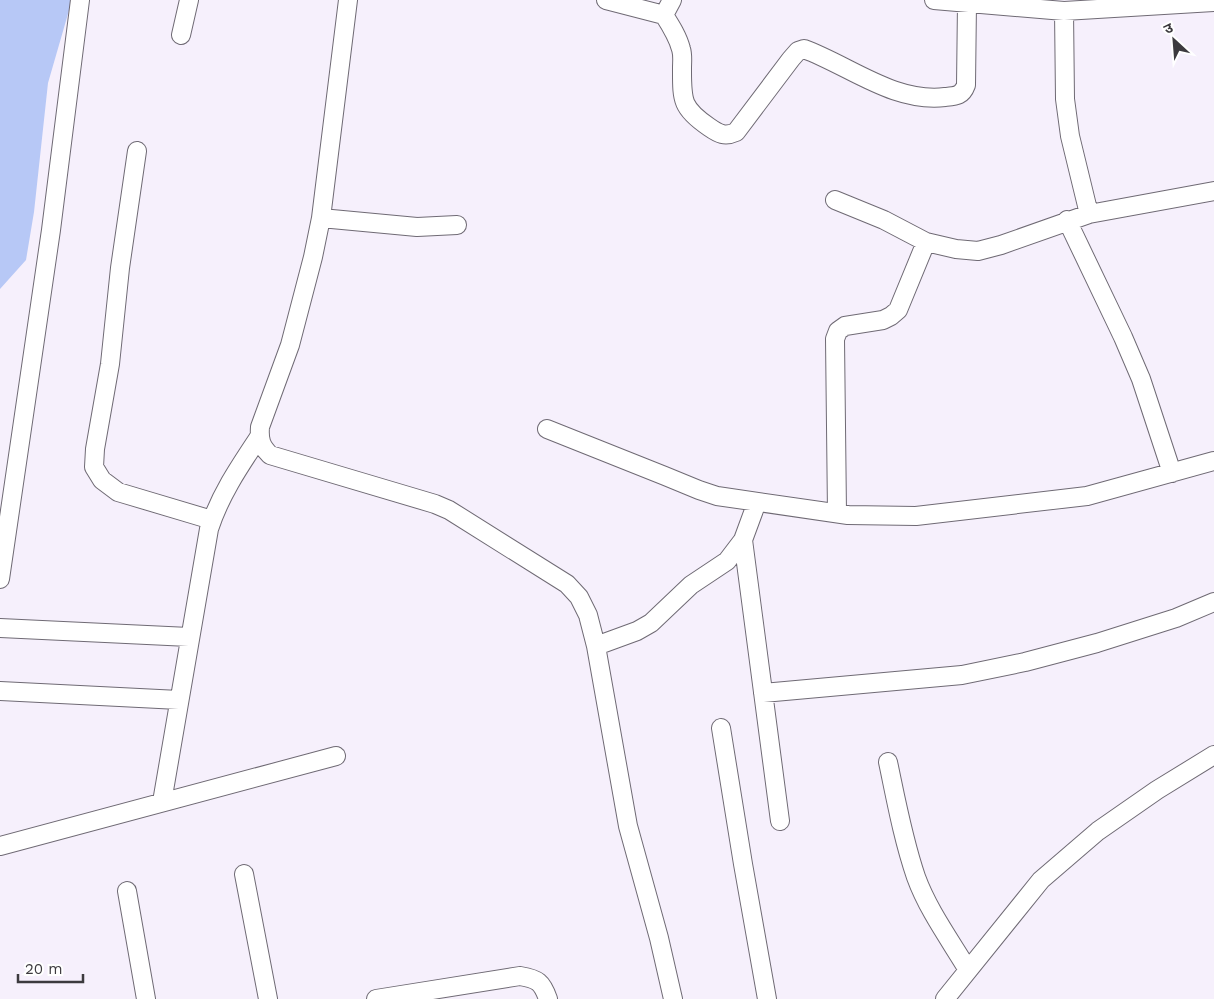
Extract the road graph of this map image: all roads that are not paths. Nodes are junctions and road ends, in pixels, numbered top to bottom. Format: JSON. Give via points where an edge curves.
{"nodes":[{"id":1,"x":80,"y":0,"type":"edge"},
{"id":2,"x":189,"y":0,"type":"edge"},
{"id":3,"x":348,"y":0,"type":"edge"},
{"id":4,"x":606,"y":0,"type":"edge"},
{"id":5,"x":934,"y":0,"type":"edge"},
{"id":6,"x":1214,"y":2,"type":"edge"},
{"id":7,"x":967,"y":3,"type":"junction"},
{"id":8,"x":668,"y":7,"type":"edge"},
{"id":9,"x":1064,"y":10,"type":"junction"},
{"id":10,"x":181,"y":36,"type":"dead end"},
{"id":11,"x":137,"y":151,"type":"dead end"},
{"id":12,"x":1214,"y":191,"type":"edge"},
{"id":13,"x":835,"y":200,"type":"dead end"},
{"id":14,"x":1089,"y":214,"type":"junction"},
{"id":15,"x":321,"y":218,"type":"junction"},
{"id":16,"x":1067,"y":220,"type":"junction"},
{"id":17,"x":457,"y":225,"type":"dead end"},
{"id":18,"x":926,"y":242,"type":"junction"},
{"id":19,"x":547,"y":429,"type":"dead end"},
{"id":20,"x":259,"y":437,"type":"junction"},
{"id":21,"x":1214,"y":462,"type":"edge"},
{"id":22,"x":1172,"y":474,"type":"junction"},
{"id":23,"x":757,"y":502,"type":"junction"},
{"id":24,"x":837,"y":514,"type":"junction"},
{"id":25,"x":212,"y":520,"type":"junction"},
{"id":26,"x":742,"y":540,"type":"junction"},
{"id":27,"x":0,"y":579,"type":"edge"},
{"id":28,"x":1214,"y":602,"type":"edge"},
{"id":29,"x":0,"y":628,"type":"edge"},
{"id":30,"x":190,"y":637,"type":"junction"},
{"id":31,"x":596,"y":646,"type":"junction"},
{"id":32,"x":0,"y":691,"type":"edge"},
{"id":33,"x":763,"y":693,"type":"junction"},
{"id":34,"x":179,"y":700,"type":"junction"},
{"id":35,"x":722,"y":728,"type":"dead end"},
{"id":36,"x":1214,"y":755,"type":"edge"},
{"id":37,"x":336,"y":756,"type":"dead end"},
{"id":38,"x":888,"y":762,"type":"dead end"},
{"id":39,"x":162,"y":802,"type":"junction"},
{"id":40,"x":780,"y":821,"type":"dead end"},
{"id":41,"x":0,"y":846,"type":"edge"},
{"id":42,"x":244,"y":874,"type":"dead end"},
{"id":43,"x":126,"y":891,"type":"dead end"},
{"id":44,"x":968,"y":970,"type":"junction"},
{"id":45,"x":402,"y":997,"type":"edge"},
{"id":46,"x":146,"y":999,"type":"edge"},
{"id":47,"x":268,"y":999,"type":"edge"},
{"id":48,"x":376,"y":999,"type":"edge"},
{"id":49,"x":548,"y":999,"type":"edge"},
{"id":50,"x":673,"y":999,"type":"edge"},
{"id":51,"x":767,"y":999,"type":"edge"},
{"id":52,"x":945,"y":999,"type":"edge"}],
"edges":[{"from":1,"to":27,"type":"street","via":[[51,230]]},
{"from":2,"to":10,"type":"street"},
{"from":3,"to":15,"type":"street"},
{"from":4,"to":8,"type":"street"},
{"from":5,"to":7,"type":"street"},
{"from":6,"to":9,"type":"street"},
{"from":7,"to":8,"type":"street","via":[[966,85],[960,95],[940,98],[904,93],[804,49],[791,59],[736,132],[723,136],[703,124],[684,103],[682,51]]},
{"from":7,"to":9,"type":"street"},
{"from":9,"to":14,"type":"street","via":[[1065,99],[1070,136]]},
{"from":11,"to":25,"type":"street","via":[[94,467],[102,480],[118,492]]},
{"from":12,"to":14,"type":"street"},
{"from":13,"to":18,"type":"street"},
{"from":14,"to":16,"type":"street"},
{"from":15,"to":17,"type":"street","via":[[417,227]]},
{"from":15,"to":20,"type":"street","via":[[290,345]]},
{"from":16,"to":18,"type":"street","via":[[978,251]]},
{"from":16,"to":22,"type":"street","via":[[1141,379]]},
{"from":18,"to":24,"type":"street","via":[[898,310],[883,320],[845,326],[835,339]]},
{"from":19,"to":23,"type":"street","via":[[698,490]]},
{"from":20,"to":25,"type":"street","via":[[235,473]]},
{"from":20,"to":31,"type":"street","via":[[261,446],[270,455],[449,510],[567,584],[579,597],[588,615]]},
{"from":21,"to":22,"type":"street"},
{"from":22,"to":24,"type":"street","via":[[1078,497],[916,516]]},
{"from":23,"to":24,"type":"street"},
{"from":23,"to":26,"type":"street"},
{"from":25,"to":30,"type":"street"},
{"from":26,"to":31,"type":"street","via":[[727,561],[691,585],[651,623]]},
{"from":26,"to":33,"type":"street"},
{"from":28,"to":33,"type":"street","via":[[1176,618],[1097,643],[962,675]]},
{"from":29,"to":30,"type":"street"},
{"from":30,"to":34,"type":"street"},
{"from":31,"to":50,"type":"street","via":[[628,826],[660,938]]},
{"from":32,"to":34,"type":"street"},
{"from":33,"to":40,"type":"street"},
{"from":34,"to":39,"type":"street"},
{"from":35,"to":51,"type":"street"},
{"from":36,"to":44,"type":"street","via":[[1098,831],[1041,880]]},
{"from":37,"to":39,"type":"street"},
{"from":38,"to":44,"type":"street","via":[[902,832],[917,878],[930,907]]},
{"from":39,"to":41,"type":"street"},
{"from":42,"to":47,"type":"street"},
{"from":43,"to":46,"type":"street"},
{"from":44,"to":52,"type":"street"},
{"from":45,"to":48,"type":"street"},
{"from":45,"to":49,"type":"street","via":[[520,976],[534,978],[543,986]]}]}
